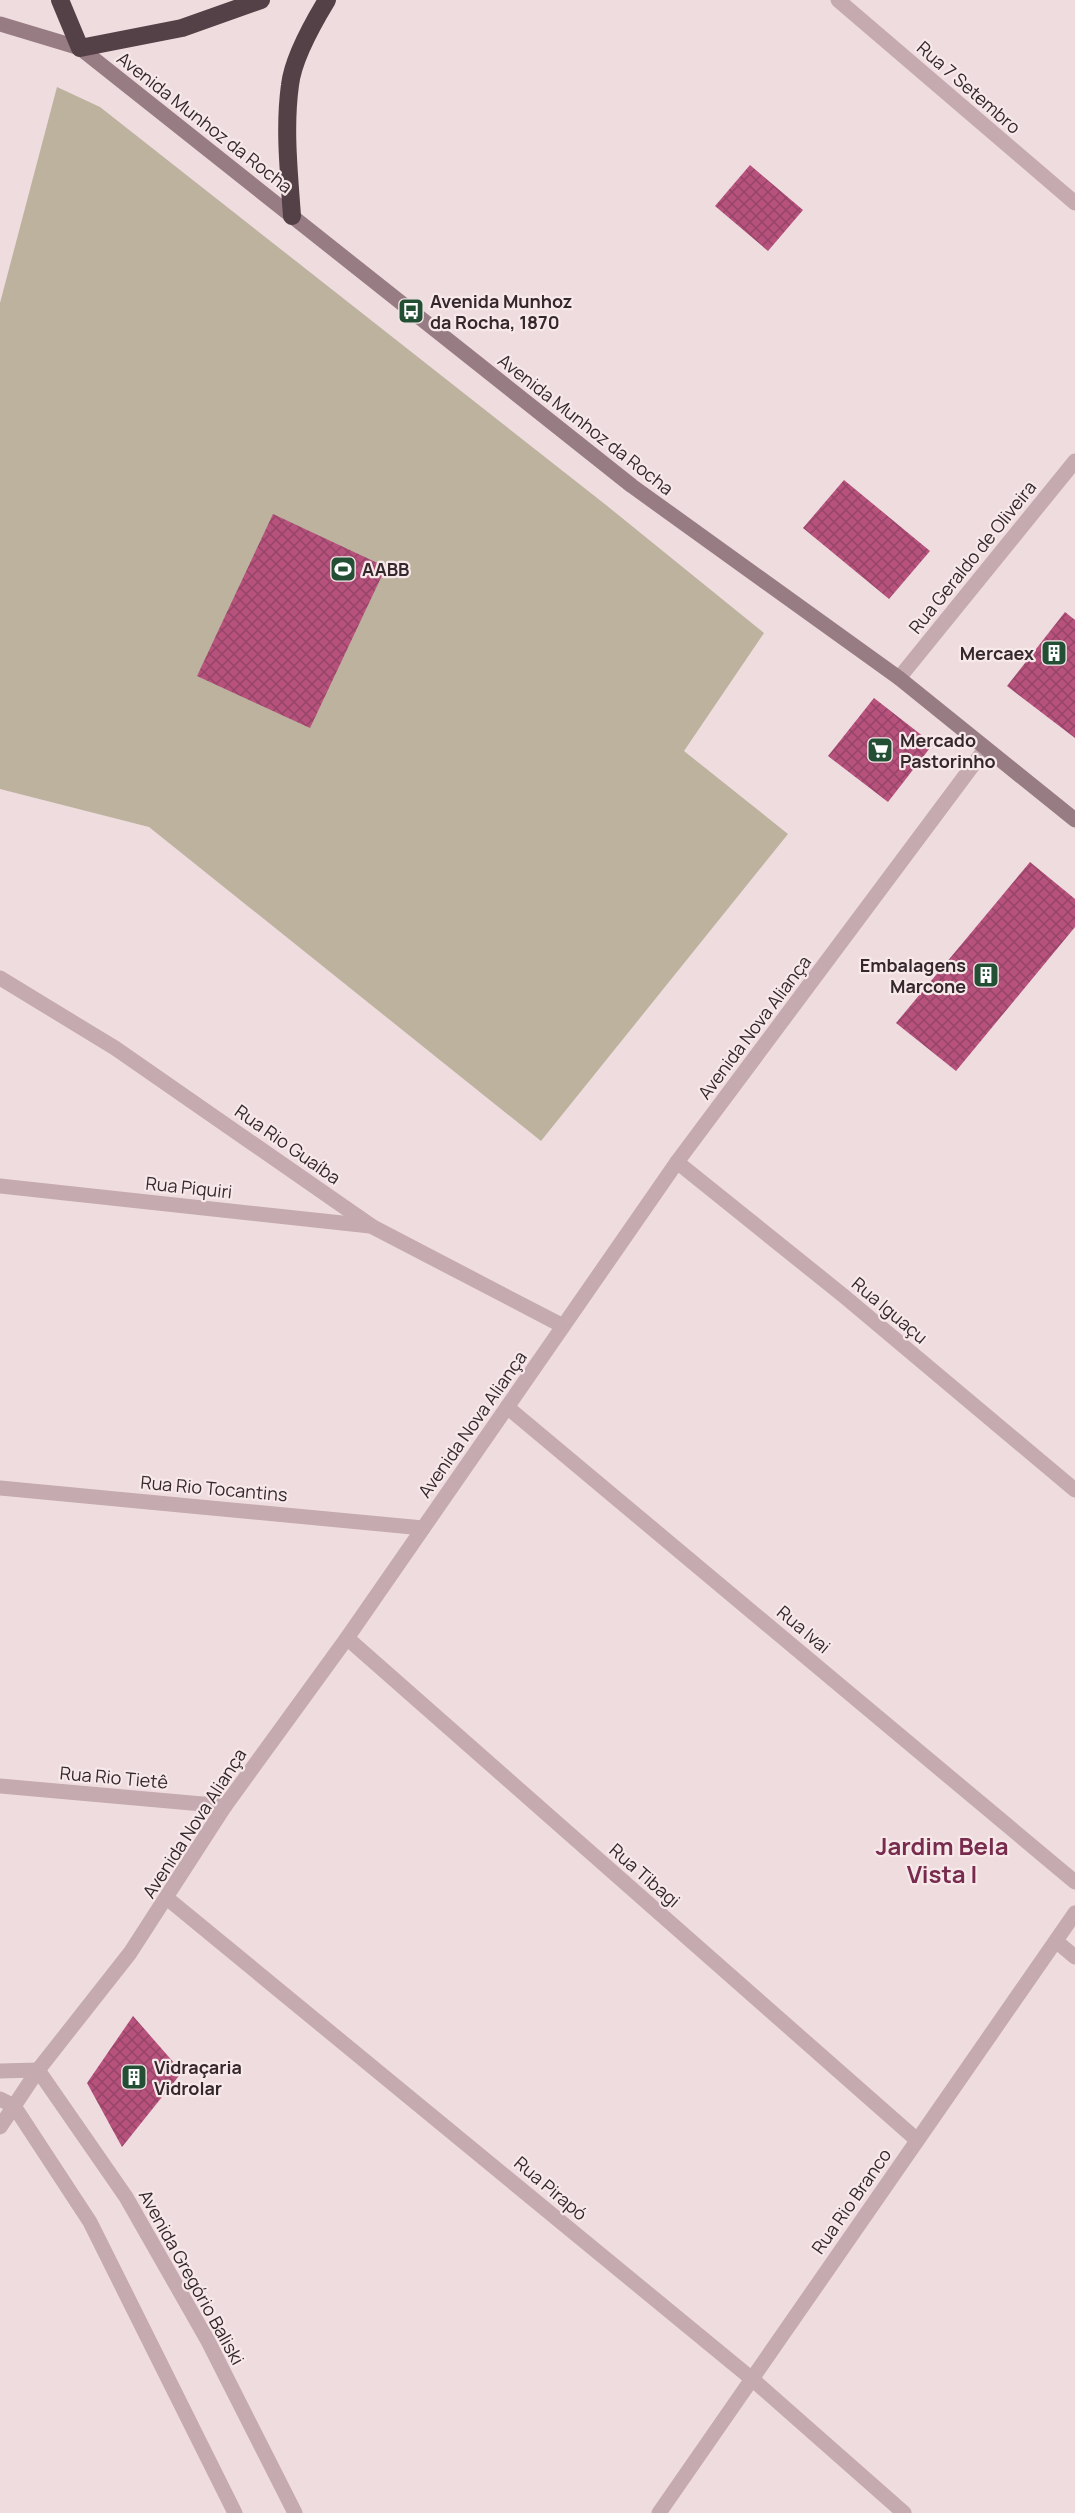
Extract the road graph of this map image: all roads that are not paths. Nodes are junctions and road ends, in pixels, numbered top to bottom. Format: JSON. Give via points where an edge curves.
{"nodes":[{"id":1,"x":60,"y":0,"type":"edge"},
{"id":2,"x":261,"y":0,"type":"edge"},
{"id":3,"x":327,"y":0,"type":"edge"},
{"id":4,"x":838,"y":0,"type":"edge"},
{"id":5,"x":0,"y":24,"type":"edge"},
{"id":6,"x":80,"y":48,"type":"junction"},
{"id":7,"x":1075,"y":203,"type":"edge"},
{"id":8,"x":292,"y":216,"type":"junction"},
{"id":9,"x":1075,"y":461,"type":"edge"},
{"id":10,"x":899,"y":678,"type":"junction"},
{"id":11,"x":985,"y":748,"type":"junction"},
{"id":12,"x":1075,"y":820,"type":"edge"},
{"id":13,"x":0,"y":978,"type":"edge"},
{"id":14,"x":677,"y":1162,"type":"junction"},
{"id":15,"x":0,"y":1186,"type":"edge"},
{"id":16,"x":374,"y":1227,"type":"junction"},
{"id":17,"x":563,"y":1326,"type":"junction"},
{"id":18,"x":507,"y":1407,"type":"junction"},
{"id":19,"x":0,"y":1488,"type":"edge"},
{"id":20,"x":1075,"y":1490,"type":"edge"},
{"id":21,"x":423,"y":1528,"type":"junction"},
{"id":22,"x":347,"y":1638,"type":"junction"},
{"id":23,"x":0,"y":1786,"type":"edge"},
{"id":24,"x":225,"y":1806,"type":"junction"},
{"id":25,"x":1075,"y":1882,"type":"edge"},
{"id":26,"x":168,"y":1899,"type":"junction"},
{"id":27,"x":1075,"y":1913,"type":"edge"},
{"id":28,"x":1056,"y":1941,"type":"junction"},
{"id":29,"x":1075,"y":1957,"type":"edge"},
{"id":30,"x":38,"y":2070,"type":"junction"},
{"id":31,"x":0,"y":2072,"type":"edge"},
{"id":32,"x":7,"y":2102,"type":"edge"},
{"id":33,"x":0,"y":2127,"type":"edge"},
{"id":34,"x":917,"y":2140,"type":"junction"},
{"id":35,"x":752,"y":2379,"type":"junction"},
{"id":36,"x":235,"y":2513,"type":"edge"},
{"id":37,"x":295,"y":2513,"type":"edge"},
{"id":38,"x":659,"y":2513,"type":"edge"},
{"id":39,"x":904,"y":2513,"type":"edge"}],
"edges":[{"from":1,"to":6,"type":"highway"},
{"from":2,"to":6,"type":"highway","via":[[182,28]]},
{"from":3,"to":8,"type":"highway","via":[[312,24],[290,84]]},
{"from":4,"to":7,"type":"street","name":"Rua 7 Setembro"},
{"from":5,"to":6,"type":"main road"},
{"from":6,"to":8,"type":"main road","name":"Avenida Munhoz da Rocha"},
{"from":8,"to":10,"type":"main road","name":"Avenida Munhoz da Rocha","via":[[632,486]]},
{"from":9,"to":10,"type":"street","name":"Rua Geraldo de Oliveira"},
{"from":10,"to":11,"type":"main road","name":"Avenida Munhoz da Rocha"},
{"from":11,"to":12,"type":"main road","name":"Avenida Munhoz da Rocha"},
{"from":11,"to":14,"type":"street","name":"Avenida Nova Aliança"},
{"from":13,"to":16,"type":"street","name":"Rua Rio Guaíba","via":[[115,1048]]},
{"from":14,"to":17,"type":"street","name":"Avenida Nova Aliança"},
{"from":14,"to":20,"type":"street","name":"Rua Iguaçu"},
{"from":15,"to":16,"type":"street","name":"Rua Piquiri"},
{"from":16,"to":17,"type":"street","name":"Rua Rio Guaíba"},
{"from":17,"to":18,"type":"street","name":"Avenida Nova Aliança"},
{"from":18,"to":21,"type":"street","name":"Avenida Nova Aliança"},
{"from":18,"to":25,"type":"street","name":"Rua Ivai"},
{"from":19,"to":21,"type":"street","name":"Rua Rio Tocantins"},
{"from":21,"to":22,"type":"street","name":"Avenida Nova Aliança"},
{"from":22,"to":24,"type":"street","name":"Avenida Nova Aliança"},
{"from":22,"to":34,"type":"street","name":"Rua Tibagi"},
{"from":23,"to":24,"type":"street","name":"Rua Rio Tietê"},
{"from":24,"to":26,"type":"street","name":"Avenida Nova Aliança"},
{"from":26,"to":30,"type":"street","name":"Avenida Nova Aliança"},
{"from":26,"to":35,"type":"street","name":"Rua Pirapó"},
{"from":27,"to":28,"type":"street","name":"Rua Rio Branco"},
{"from":28,"to":29,"type":"street"},
{"from":28,"to":34,"type":"street","name":"Rua Rio Branco"},
{"from":30,"to":31,"type":"street"},
{"from":30,"to":32,"type":"street","name":"Avenida Nova Aliança"},
{"from":30,"to":37,"type":"street","name":"Avenida Gregório Baliski","via":[[126,2198],[208,2341]]},
{"from":32,"to":33,"type":"street","name":"Avenida Nova Aliança"},
{"from":32,"to":36,"type":"street","via":[[90,2222]]},
{"from":34,"to":35,"type":"street","name":"Rua Rio Branco"},
{"from":35,"to":38,"type":"street","name":"Rua Rio Branco"},
{"from":35,"to":39,"type":"street","name":"Rua Pirapó"}]}
